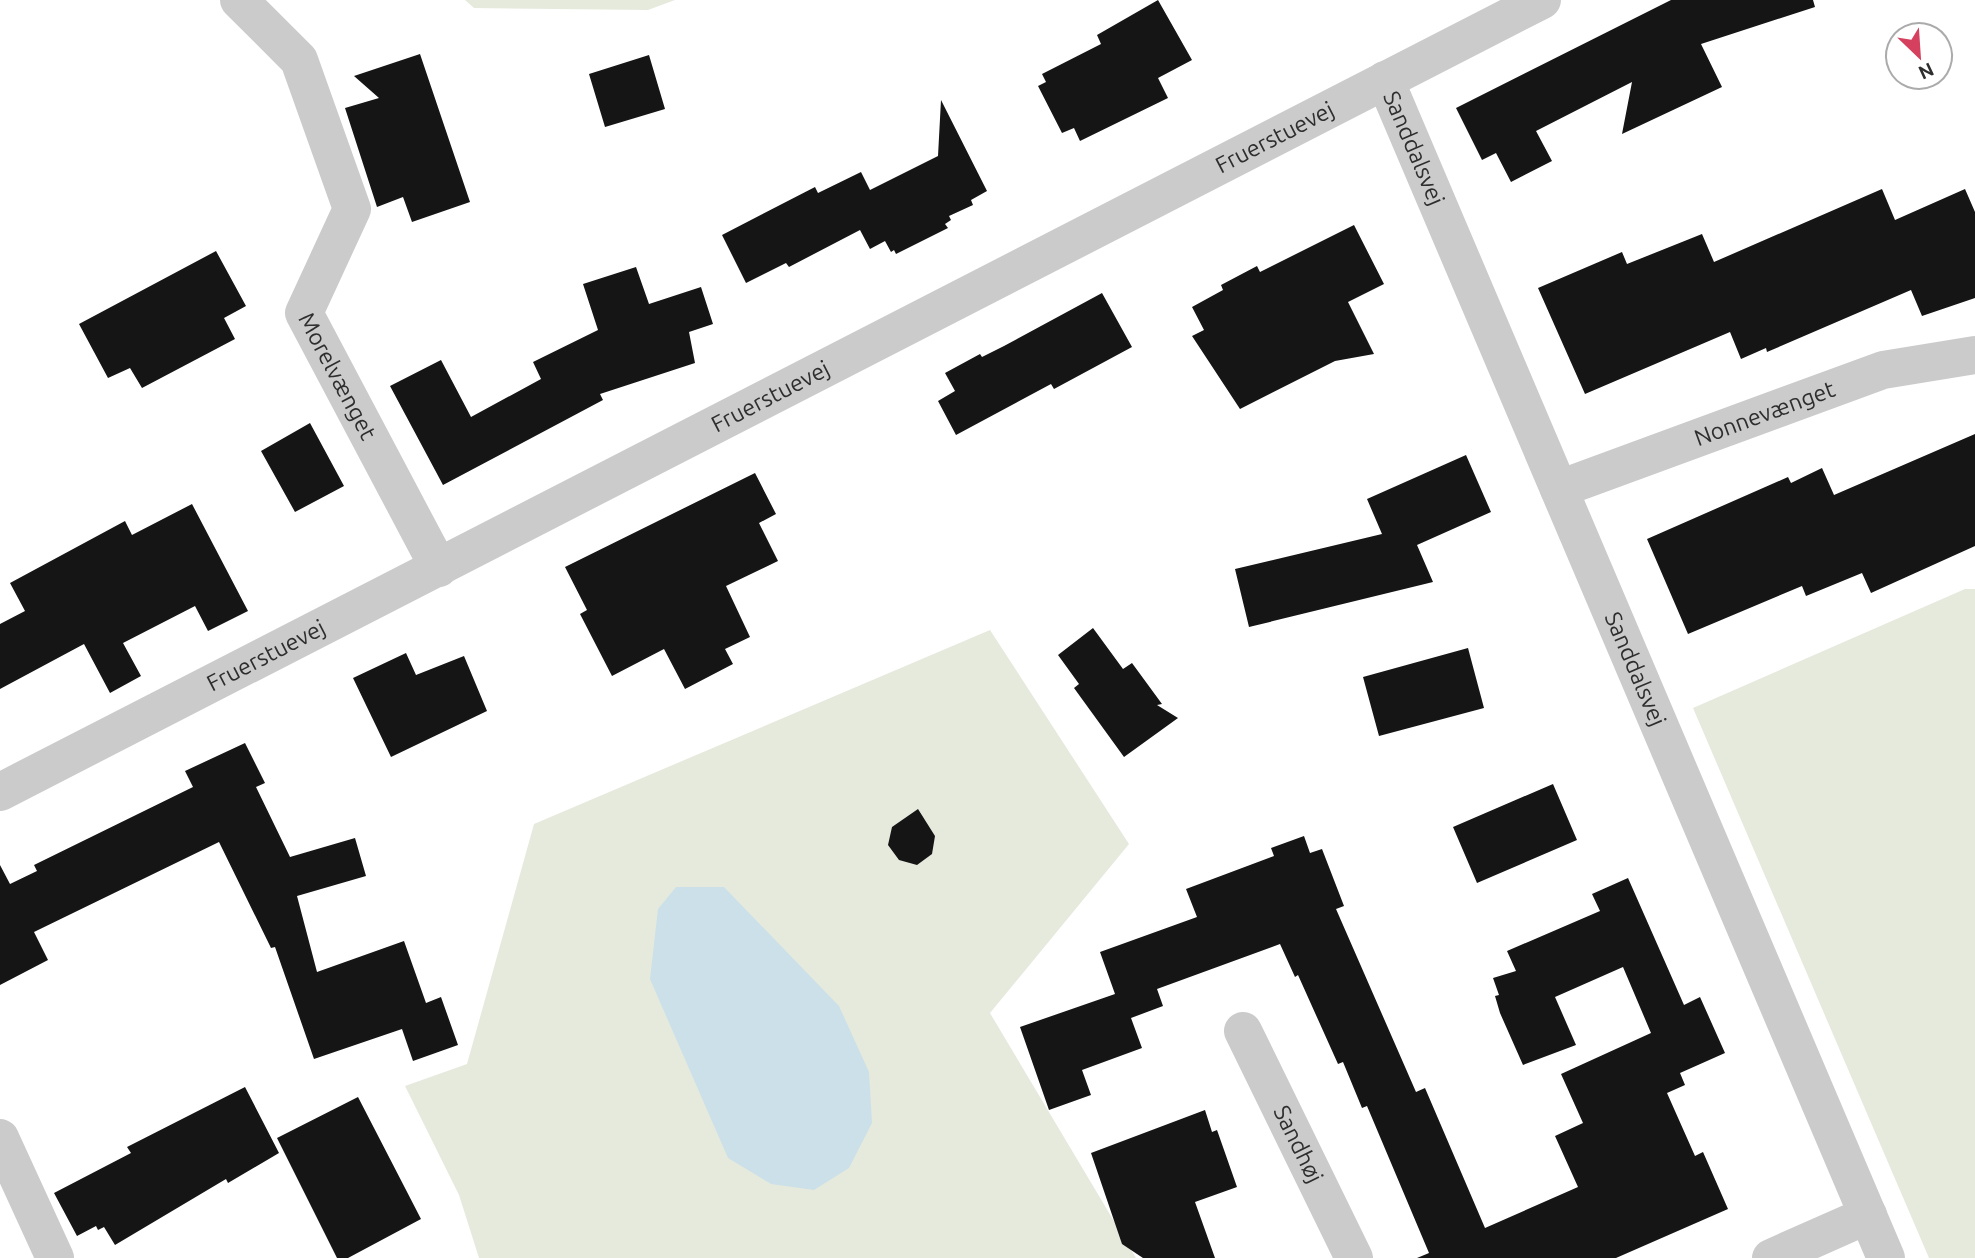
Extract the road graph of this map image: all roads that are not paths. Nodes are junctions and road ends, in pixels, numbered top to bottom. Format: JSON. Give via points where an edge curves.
{"nodes":[{"id":1,"x":239,"y":0,"type":"edge"},
{"id":2,"x":1542,"y":0,"type":"edge"},
{"id":3,"x":1385,"y":80,"type":"junction"},
{"id":4,"x":1975,"y":355,"type":"edge"},
{"id":5,"x":1559,"y":489,"type":"junction"},
{"id":6,"x":439,"y":568,"type":"junction"},
{"id":7,"x":4,"y":781,"type":"edge"},
{"id":8,"x":1243,"y":1031,"type":"dead end"},
{"id":9,"x":0,"y":1138,"type":"edge"},
{"id":10,"x":1868,"y":1215,"type":"junction"},
{"id":11,"x":55,"y":1258,"type":"edge"},
{"id":12,"x":1354,"y":1258,"type":"edge"},
{"id":13,"x":1771,"y":1258,"type":"edge"},
{"id":14,"x":1886,"y":1258,"type":"edge"}],
"edges":[{"from":1,"to":6,"type":"street","name":"Morelvænget","via":[[299,60],[352,209],[304,313]]},
{"from":2,"to":3,"type":"street","name":"Fruerstuevej"},
{"from":3,"to":5,"type":"street","name":"Sanddalsvej"},
{"from":3,"to":6,"type":"street","name":"Fruerstuevej"},
{"from":4,"to":5,"type":"street","name":"Nonnevænget","via":[[1883,370]]},
{"from":5,"to":10,"type":"street","name":"Sanddalsvej"},
{"from":6,"to":7,"type":"street","name":"Fruerstuevej"},
{"from":8,"to":12,"type":"street","name":"Sandhøj"},
{"from":9,"to":11,"type":"street"},
{"from":10,"to":13,"type":"street"},
{"from":10,"to":14,"type":"street","name":"Sanddalsvej"}]}
